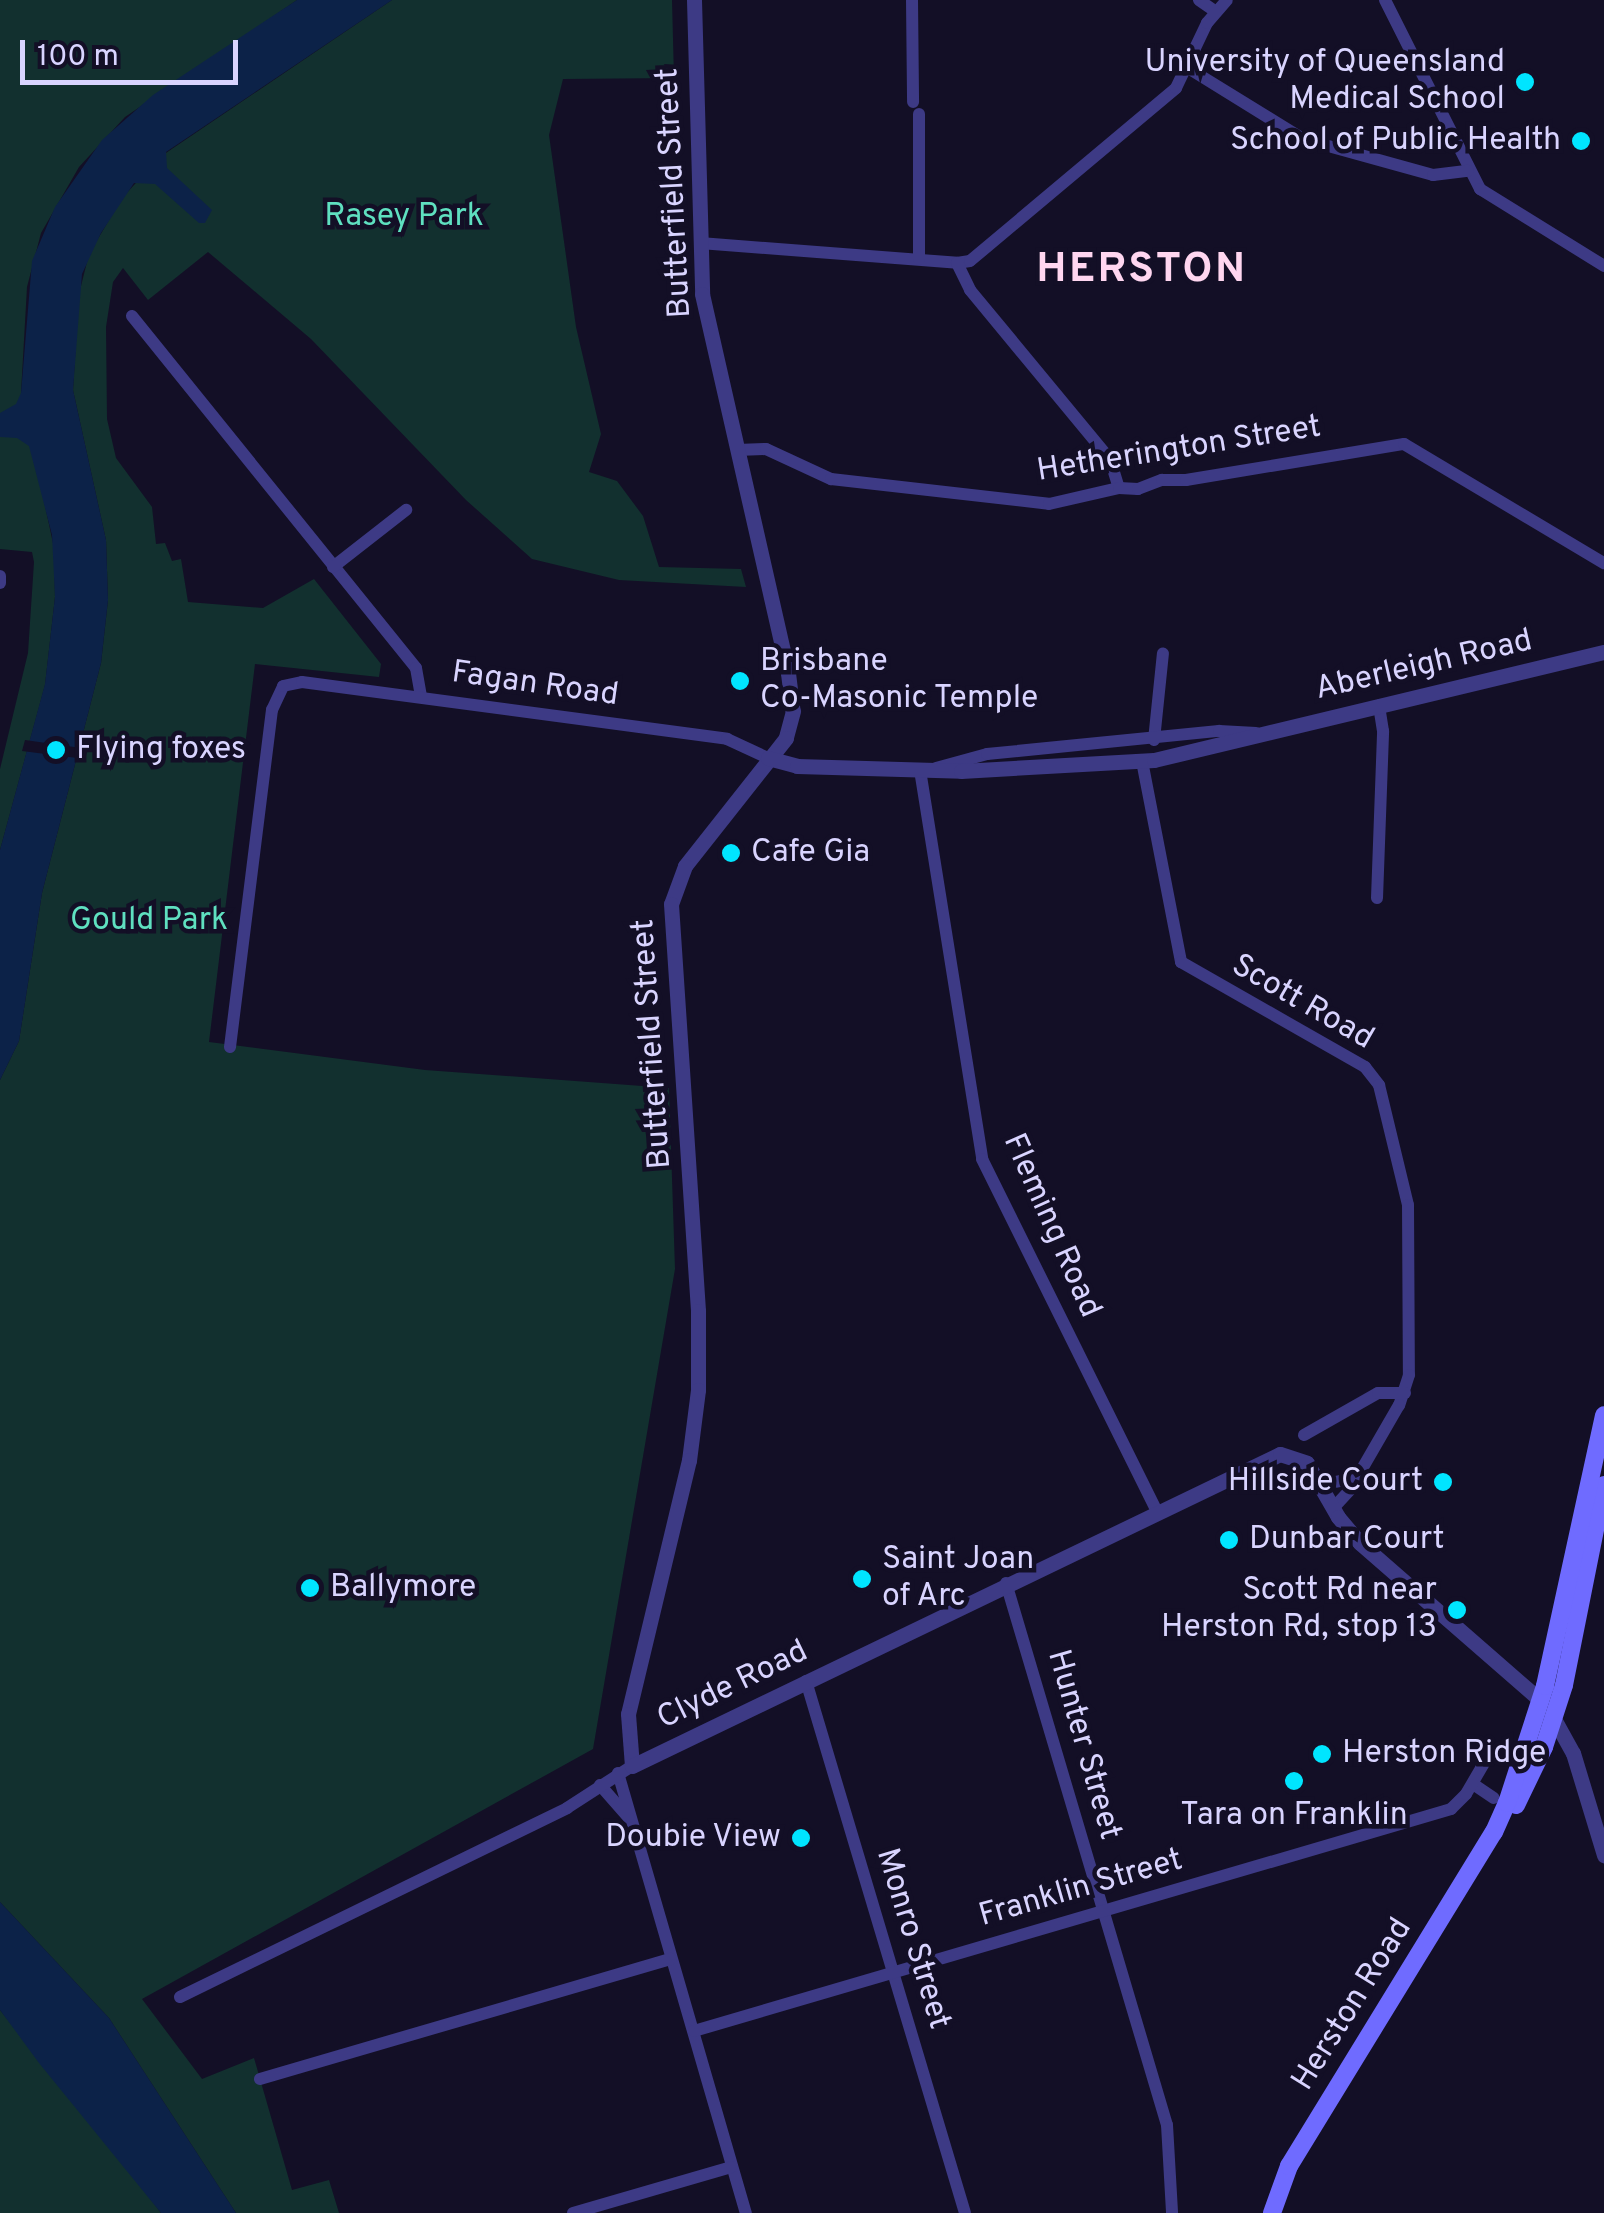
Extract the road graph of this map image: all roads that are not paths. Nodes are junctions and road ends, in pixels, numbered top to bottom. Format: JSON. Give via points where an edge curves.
{"nodes":[{"id":1,"x":694,"y":0,"type":"edge"},
{"id":2,"x":912,"y":0,"type":"edge"},
{"id":3,"x":1199,"y":0,"type":"edge"},
{"id":4,"x":1227,"y":0,"type":"edge"},
{"id":5,"x":1384,"y":0,"type":"edge"},
{"id":6,"x":1215,"y":11,"type":"junction"},
{"id":7,"x":1188,"y":68,"type":"junction"},
{"id":8,"x":1468,"y":172,"type":"junction"},
{"id":9,"x":700,"y":243,"type":"junction"},
{"id":10,"x":918,"y":259,"type":"junction"},
{"id":11,"x":956,"y":264,"type":"junction"},
{"id":12,"x":1604,"y":266,"type":"edge"},
{"id":13,"x":132,"y":316,"type":"dead end"},
{"id":14,"x":737,"y":450,"type":"junction"},
{"id":15,"x":1120,"y":488,"type":"junction"},
{"id":16,"x":406,"y":510,"type":"dead end"},
{"id":17,"x":1604,"y":562,"type":"edge"},
{"id":18,"x":333,"y":567,"type":"junction"},
{"id":19,"x":1164,"y":652,"type":"dead end"},
{"id":20,"x":1604,"y":652,"type":"edge"},
{"id":21,"x":420,"y":697,"type":"junction"},
{"id":22,"x":1379,"y":706,"type":"junction"},
{"id":23,"x":1256,"y":733,"type":"junction"},
{"id":24,"x":1154,"y":740,"type":"junction"},
{"id":25,"x":768,"y":758,"type":"junction"},
{"id":26,"x":1142,"y":761,"type":"junction"},
{"id":27,"x":924,"y":770,"type":"junction"},
{"id":28,"x":1378,"y":898,"type":"dead end"},
{"id":29,"x":230,"y":1047,"type":"dead end"},
{"id":30,"x":1405,"y":1393,"type":"junction"},
{"id":31,"x":1604,"y":1415,"type":"edge"},
{"id":32,"x":1304,"y":1434,"type":"dead end"},
{"id":33,"x":1358,"y":1469,"type":"junction"},
{"id":34,"x":1604,"y":1477,"type":"edge"},
{"id":35,"x":1318,"y":1479,"type":"junction"},
{"id":36,"x":1604,"y":1485,"type":"edge"},
{"id":37,"x":1333,"y":1508,"type":"junction"},
{"id":38,"x":1156,"y":1510,"type":"junction"},
{"id":39,"x":1574,"y":1553,"type":"junction"},
{"id":40,"x":1006,"y":1583,"type":"junction"},
{"id":41,"x":806,"y":1681,"type":"junction"},
{"id":42,"x":1542,"y":1701,"type":"junction"},
{"id":43,"x":1554,"y":1719,"type":"junction"},
{"id":44,"x":1490,"y":1753,"type":"dead end"},
{"id":45,"x":625,"y":1769,"type":"junction"},
{"id":46,"x":600,"y":1784,"type":"junction"},
{"id":47,"x":1473,"y":1784,"type":"junction"},
{"id":48,"x":1494,"y":1798,"type":"dead end"},
{"id":49,"x":1494,"y":1832,"type":"junction"},
{"id":50,"x":635,"y":1833,"type":"junction"},
{"id":51,"x":1604,"y":1855,"type":"edge"},
{"id":52,"x":1103,"y":1911,"type":"junction"},
{"id":53,"x":672,"y":1958,"type":"junction"},
{"id":54,"x":893,"y":1973,"type":"junction"},
{"id":55,"x":180,"y":1997,"type":"dead end"},
{"id":56,"x":694,"y":2031,"type":"junction"},
{"id":57,"x":260,"y":2079,"type":"dead end"},
{"id":58,"x":732,"y":2167,"type":"junction"},
{"id":59,"x":573,"y":2213,"type":"edge"},
{"id":60,"x":746,"y":2213,"type":"edge"},
{"id":61,"x":964,"y":2213,"type":"edge"},
{"id":62,"x":1172,"y":2213,"type":"edge"},
{"id":63,"x":1272,"y":2213,"type":"edge"}],
"edges":[{"from":1,"to":9,"type":"street","name":"Butterfield Street"},
{"from":2,"to":10,"type":"street"},
{"from":3,"to":6,"type":"street"},
{"from":4,"to":6,"type":"street"},
{"from":5,"to":8,"type":"street"},
{"from":6,"to":7,"type":"street"},
{"from":7,"to":8,"type":"street","via":[[1303,139],[1433,175]]},
{"from":7,"to":11,"type":"street","via":[[1154,107],[976,257]]},
{"from":8,"to":12,"type":"street","via":[[1480,189]]},
{"from":9,"to":10,"type":"street"},
{"from":9,"to":14,"type":"street","name":"Butterfield Street","via":[[704,308]]},
{"from":10,"to":11,"type":"street"},
{"from":11,"to":15,"type":"street","via":[[970,290],[1110,460]]},
{"from":13,"to":18,"type":"street"},
{"from":14,"to":15,"type":"street","name":"Hetherington Street","via":[[766,449],[831,479],[990,499],[1049,504]]},
{"from":14,"to":25,"type":"street","name":"Butterfield Street","via":[[792,694],[790,728]]},
{"from":15,"to":17,"type":"street","name":"Hetherington Street","via":[[1404,444]]},
{"from":16,"to":18,"type":"street"},
{"from":18,"to":21,"type":"street","via":[[416,668]]},
{"from":19,"to":24,"type":"street"},
{"from":20,"to":22,"type":"street","name":"Aberleigh Road"},
{"from":21,"to":25,"type":"street","name":"Fagan Road","via":[[728,739]]},
{"from":21,"to":29,"type":"street","name":"Fagan Road","via":[[290,682],[277,692]]},
{"from":22,"to":23,"type":"street","name":"Aberleigh Road"},
{"from":22,"to":28,"type":"street"},
{"from":23,"to":24,"type":"street","name":"Aberleigh Road"},
{"from":23,"to":26,"type":"street","name":"Aberleigh Road"},
{"from":24,"to":27,"type":"street","name":"Aberleigh Road","via":[[982,755]]},
{"from":25,"to":27,"type":"street","name":"Aberleigh Road","via":[[796,766]]},
{"from":25,"to":45,"type":"street","name":"Butterfield Street","via":[[684,866],[670,904],[698,1390],[689,1460],[628,1714]]},
{"from":26,"to":27,"type":"street","name":"Aberleigh Road"},
{"from":26,"to":30,"type":"street","name":"Scott Road","via":[[1181,962],[1365,1067],[1379,1085],[1408,1205]]},
{"from":27,"to":38,"type":"street","name":"Fleming Road","via":[[982,1159]]},
{"from":30,"to":32,"type":"street","via":[[1378,1393]]},
{"from":30,"to":33,"type":"street","name":"Scott Road"},
{"from":31,"to":39,"type":"main road","name":"Herston Road"},
{"from":33,"to":35,"type":"street","via":[[1345,1480]]},
{"from":33,"to":37,"type":"street","name":"Scott Road"},
{"from":34,"to":39,"type":"main road"},
{"from":35,"to":37,"type":"street"},
{"from":35,"to":38,"type":"street","name":"Clyde Road","via":[[1301,1458],[1277,1454]]},
{"from":36,"to":43,"type":"main road","name":"Herston Road"},
{"from":37,"to":42,"type":"street","via":[[1360,1543]]},
{"from":38,"to":40,"type":"street","name":"Clyde Road"},
{"from":39,"to":42,"type":"main road","name":"Herston Road"},
{"from":40,"to":41,"type":"street","name":"Clyde Road"},
{"from":40,"to":52,"type":"street","name":"Hunter Street"},
{"from":41,"to":45,"type":"street","name":"Clyde Road"},
{"from":41,"to":54,"type":"street","name":"Monro Street"},
{"from":42,"to":43,"type":"main road"},
{"from":42,"to":49,"type":"main road","name":"Herston Road"},
{"from":43,"to":49,"type":"main road","name":"Herston Road","via":[[1522,1794]]},
{"from":43,"to":51,"type":"street","via":[[1573,1753]]},
{"from":44,"to":47,"type":"street","name":"Franklin Street"},
{"from":45,"to":46,"type":"street","name":"Clyde Road"},
{"from":45,"to":50,"type":"street"},
{"from":46,"to":50,"type":"street"},
{"from":46,"to":55,"type":"street","name":"Clyde Road","via":[[556,1814]]},
{"from":47,"to":48,"type":"street"},
{"from":47,"to":52,"type":"street","name":"Franklin Street","via":[[1451,1808]]},
{"from":49,"to":63,"type":"main road","name":"Herston Road","via":[[1289,2166]]},
{"from":50,"to":53,"type":"street"},
{"from":52,"to":54,"type":"street","name":"Franklin Street"},
{"from":52,"to":62,"type":"street","name":"Hunter Street","via":[[1167,2125]]},
{"from":53,"to":56,"type":"street"},
{"from":53,"to":57,"type":"street"},
{"from":54,"to":56,"type":"street","name":"Franklin Street"},
{"from":54,"to":61,"type":"street","name":"Monro Street"},
{"from":56,"to":58,"type":"street"},
{"from":58,"to":59,"type":"street"},
{"from":58,"to":60,"type":"street"}]}
